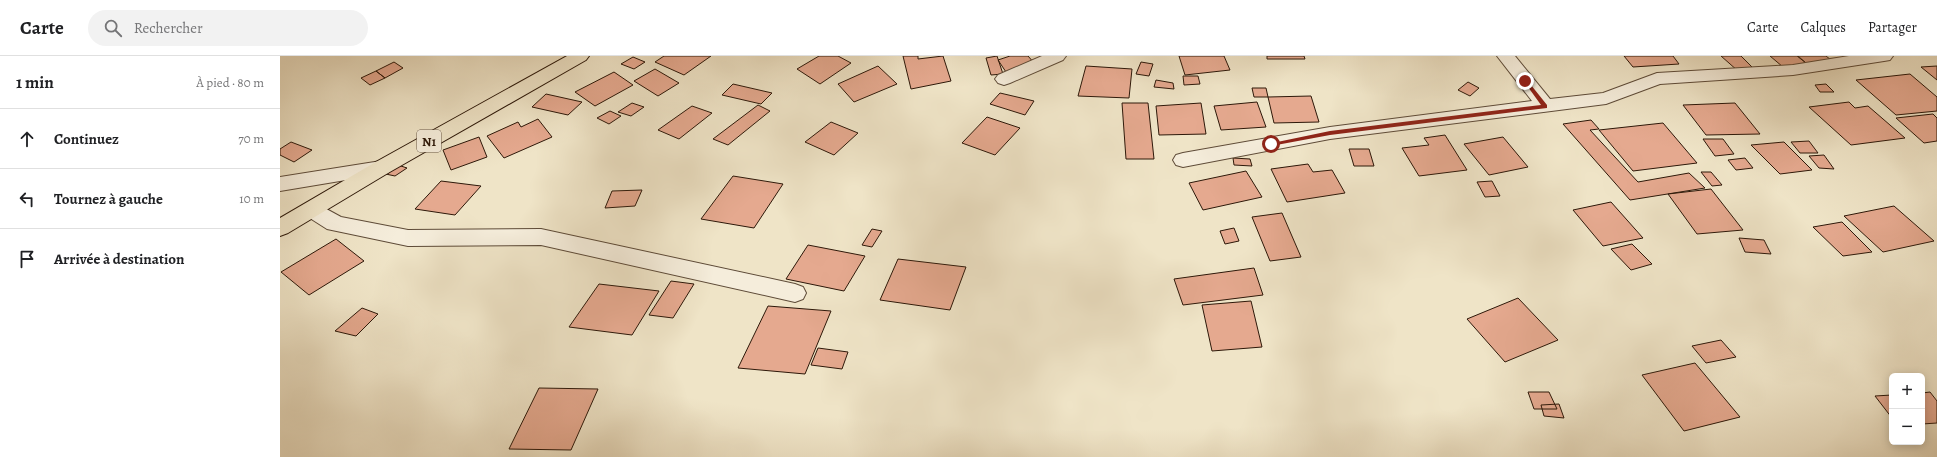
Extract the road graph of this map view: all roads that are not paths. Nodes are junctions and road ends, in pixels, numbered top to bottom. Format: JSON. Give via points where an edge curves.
{"nodes":[{"id":1,"x":580,"y":56,"type":"edge"},
{"id":2,"x":1057,"y":56,"type":"edge"},
{"id":3,"x":1506,"y":56,"type":"edge"},
{"id":4,"x":1884,"y":56,"type":"edge"},
{"id":5,"x":1004,"y":79,"type":"dead end"},
{"id":6,"x":1545,"y":106,"type":"junction"},
{"id":7,"x":1183,"y":160,"type":"dead end"},
{"id":8,"x":382,"y":168,"type":"junction"},
{"id":9,"x":280,"y":184,"type":"edge"},
{"id":10,"x":312,"y":210,"type":"junction"},
{"id":11,"x":280,"y":228,"type":"edge"},
{"id":12,"x":795,"y":293,"type":"dead end"}],
"edges":[{"from":1,"to":8,"type":"highway","number":"N1"},
{"from":2,"to":5,"type":"street"},
{"from":3,"to":6,"type":"street"},
{"from":4,"to":6,"type":"street","via":[[1793,70],[1658,79],[1606,98]]},
{"from":6,"to":7,"type":"street","via":[[1330,133]]},
{"from":8,"to":9,"type":"street"},
{"from":8,"to":10,"type":"highway","number":"N1"},
{"from":10,"to":11,"type":"highway","number":"N1"},
{"from":10,"to":12,"type":"street","via":[[334,224],[408,238],[541,237]]}]}
